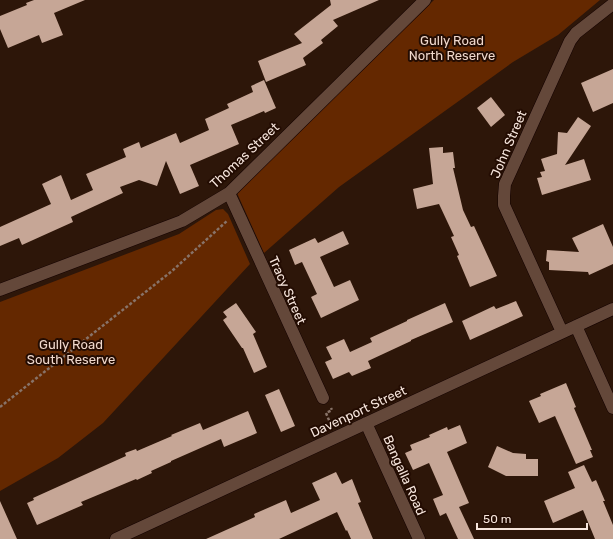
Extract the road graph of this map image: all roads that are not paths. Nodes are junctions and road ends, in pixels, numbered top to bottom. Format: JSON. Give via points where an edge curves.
{"nodes":[{"id":1,"x":425,"y":0,"type":"edge"},
{"id":2,"x":613,"y":4,"type":"edge"},
{"id":3,"x":229,"y":193,"type":"junction"},
{"id":4,"x":0,"y":290,"type":"edge"},
{"id":5,"x":613,"y":309,"type":"edge"},
{"id":6,"x":576,"y":326,"type":"junction"},
{"id":7,"x":562,"y":332,"type":"junction"},
{"id":8,"x":323,"y":398,"type":"road end"},
{"id":9,"x":613,"y":408,"type":"edge"},
{"id":10,"x":366,"y":423,"type":"junction"},
{"id":11,"x":116,"y":539,"type":"edge"},
{"id":12,"x":419,"y":539,"type":"edge"}],
"edges":[{"from":1,"to":3,"type":"street","name":"Thomas Street"},
{"from":2,"to":7,"type":"street","name":"John Street","via":[[576,33],[570,41],[505,184],[504,205]]},
{"from":3,"to":4,"type":"street","name":"Thomas Street","via":[[182,221]]},
{"from":3,"to":8,"type":"street","name":"Tracy Street"},
{"from":5,"to":6,"type":"street","name":"Davenport Street"},
{"from":6,"to":7,"type":"street","name":"Davenport Street"},
{"from":6,"to":9,"type":"street"},
{"from":7,"to":10,"type":"street","name":"Davenport Street"},
{"from":10,"to":11,"type":"street","name":"Davenport Street"},
{"from":10,"to":12,"type":"street","name":"Bangalla Road"}]}
